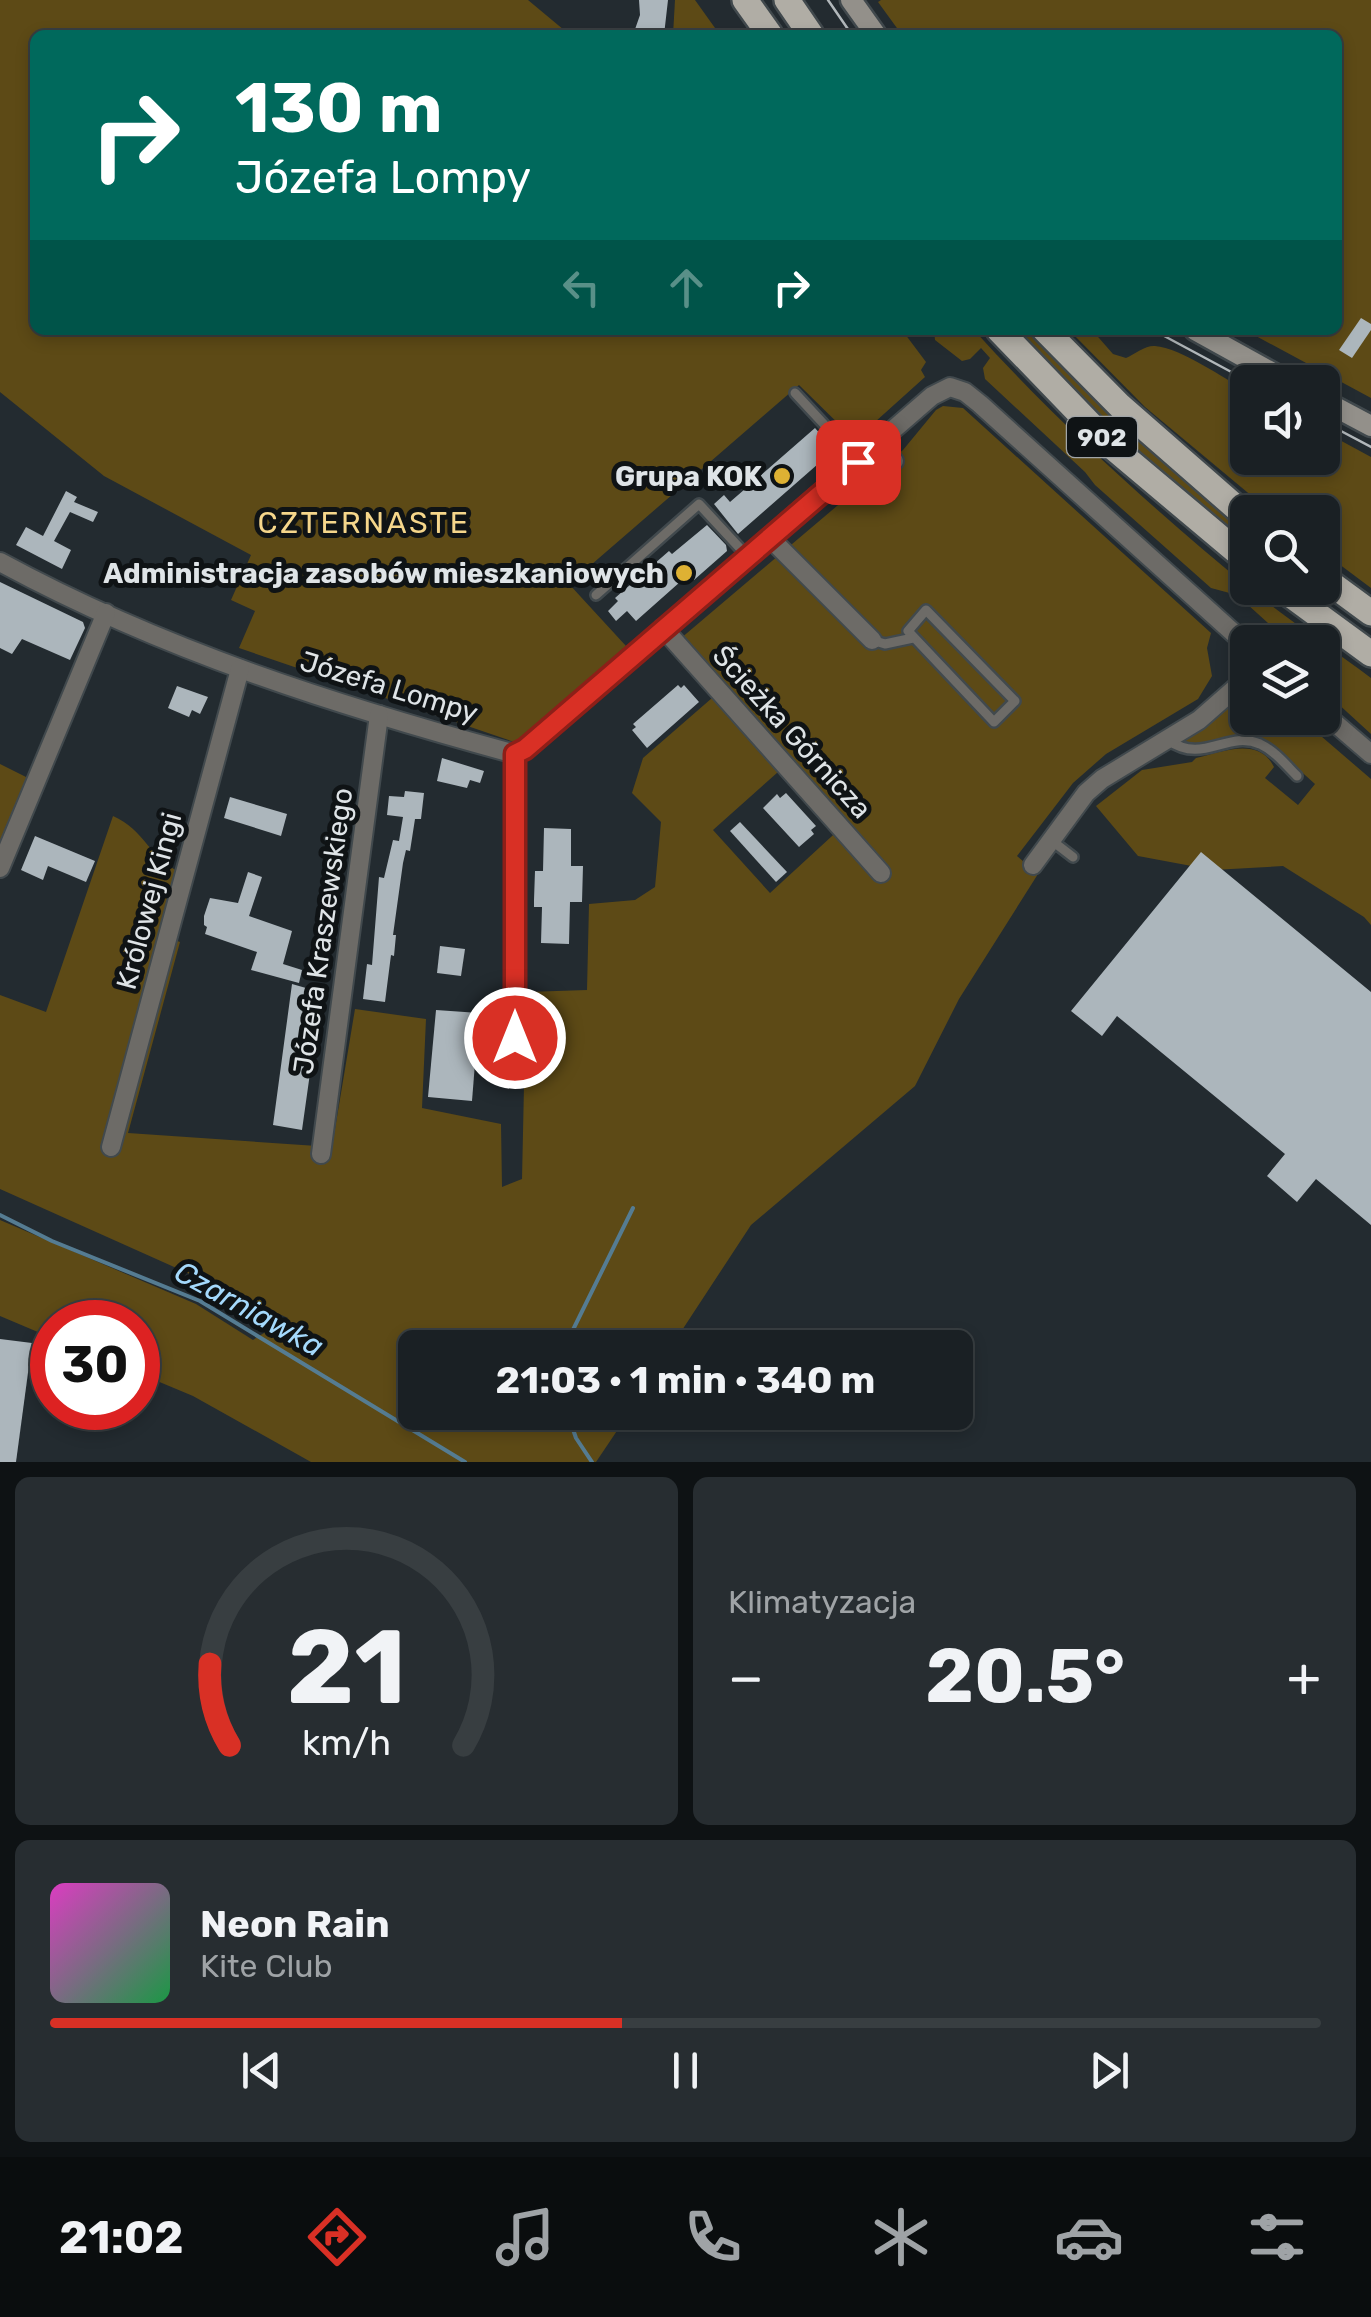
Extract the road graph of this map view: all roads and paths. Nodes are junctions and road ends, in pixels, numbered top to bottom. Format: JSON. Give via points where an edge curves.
{"nodes":[{"id":1,"x":745,"y":0,"type":"edge"},
{"id":2,"x":787,"y":0,"type":"edge"},
{"id":3,"x":851,"y":0,"type":"edge"},
{"id":4,"x":766,"y":30,"type":"edge"},
{"id":5,"x":808,"y":30,"type":"edge"},
{"id":6,"x":872,"y":30,"type":"edge"},
{"id":7,"x":1003,"y":335,"type":"edge"},
{"id":8,"x":1050,"y":335,"type":"edge"},
{"id":9,"x":1204,"y":335,"type":"edge"},
{"id":10,"x":1258,"y":365,"type":"edge"},
{"id":11,"x":795,"y":393,"type":"dead end"},
{"id":12,"x":1340,"y":410,"type":"edge"},
{"id":13,"x":1371,"y":426,"type":"edge"},
{"id":14,"x":877,"y":445,"type":"junction"},
{"id":15,"x":894,"y":461,"type":"dead end"},
{"id":16,"x":858,"y":462,"type":"junction"},
{"id":17,"x":1230,"y":503,"type":"edge"},
{"id":18,"x":770,"y":538,"type":"junction"},
{"id":19,"x":1230,"y":546,"type":"edge"},
{"id":20,"x":748,"y":558,"type":"junction"},
{"id":21,"x":0,"y":562,"type":"edge"},
{"id":22,"x":1340,"y":590,"type":"edge"},
{"id":23,"x":596,"y":595,"type":"dead end"},
{"id":24,"x":1304,"y":605,"type":"edge"},
{"id":25,"x":106,"y":613,"type":"junction"},
{"id":26,"x":1371,"y":613,"type":"edge"},
{"id":27,"x":663,"y":628,"type":"junction"},
{"id":28,"x":1230,"y":630,"type":"edge"},
{"id":29,"x":914,"y":638,"type":"junction"},
{"id":30,"x":872,"y":640,"type":"joint"},
{"id":31,"x":1371,"y":654,"type":"edge"},
{"id":32,"x":240,"y":669,"type":"junction"},
{"id":33,"x":1230,"y":693,"type":"edge"},
{"id":34,"x":379,"y":714,"type":"junction"},
{"id":35,"x":1340,"y":727,"type":"edge"},
{"id":36,"x":1166,"y":738,"type":"junction"},
{"id":37,"x":515,"y":754,"type":"junction"},
{"id":38,"x":1371,"y":754,"type":"edge"},
{"id":39,"x":1296,"y":776,"type":"dead end"},
{"id":40,"x":1051,"y":840,"type":"junction"},
{"id":41,"x":1073,"y":857,"type":"dead end"},
{"id":42,"x":1032,"y":865,"type":"dead end"},
{"id":43,"x":0,"y":868,"type":"edge"},
{"id":44,"x":880,"y":873,"type":"dead end"},
{"id":45,"x":515,"y":1038,"type":"dead end"},
{"id":46,"x":111,"y":1147,"type":"dead end"},
{"id":47,"x":321,"y":1154,"type":"dead end"}],
"edges":[{"from":1,"to":4,"type":"main road"},
{"from":2,"to":5,"type":"main road"},
{"from":3,"to":6,"type":"street"},
{"from":7,"to":19,"type":"main road","number":"902","via":[[1110,445]]},
{"from":8,"to":17,"type":"main road","number":"902"},
{"from":9,"to":10,"type":"street"},
{"from":11,"to":16,"type":"lane"},
{"from":12,"to":13,"type":"street"},
{"from":14,"to":15,"type":"street"},
{"from":14,"to":16,"type":"street"},
{"from":14,"to":28,"type":"street","via":[[932,396],[950,387],[965,392]]},
{"from":16,"to":18,"type":"street"},
{"from":18,"to":20,"type":"street"},
{"from":18,"to":30,"type":"street"},
{"from":20,"to":23,"type":"lane","via":[[699,504]]},
{"from":20,"to":27,"type":"street"},
{"from":21,"to":25,"type":"street","name":"Józefa Lompy"},
{"from":22,"to":26,"type":"main road"},
{"from":24,"to":31,"type":"main road"},
{"from":25,"to":32,"type":"street","name":"Józefa Lompy"},
{"from":25,"to":43,"type":"street"},
{"from":27,"to":37,"type":"street"},
{"from":27,"to":44,"type":"street","name":"Ścieżka Górnicza"},
{"from":29,"to":29,"type":"lane","via":[[994,722],[1015,702],[926,610],[908,631]]},
{"from":29,"to":30,"type":"lane"},
{"from":32,"to":34,"type":"street","name":"Józefa Lompy"},
{"from":32,"to":46,"type":"street","name":"Królowej Kingi"},
{"from":33,"to":36,"type":"street"},
{"from":34,"to":37,"type":"street","name":"Józefa Lompy"},
{"from":34,"to":47,"type":"street","name":"Józefa Kraszewskiego"},
{"from":35,"to":38,"type":"street"},
{"from":36,"to":39,"type":"lane","via":[[1192,752],[1256,742]]},
{"from":36,"to":40,"type":"street","via":[[1102,778]]},
{"from":37,"to":45,"type":"street"},
{"from":40,"to":41,"type":"lane"},
{"from":40,"to":42,"type":"street"}]}
